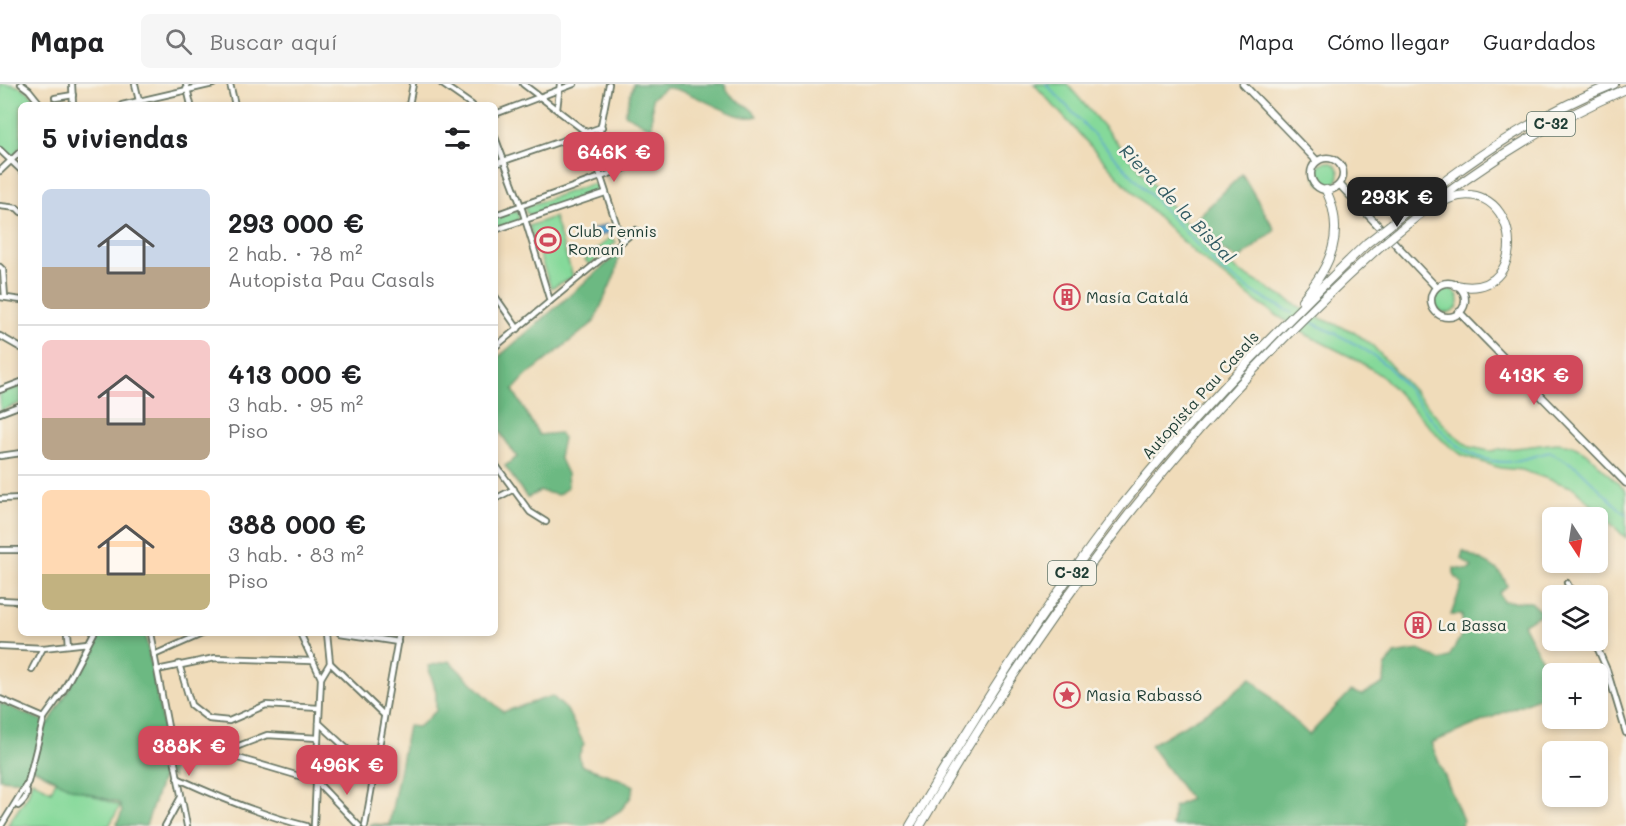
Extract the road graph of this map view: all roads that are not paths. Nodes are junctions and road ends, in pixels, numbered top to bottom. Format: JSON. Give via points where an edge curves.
{"nodes":[{"id":1,"x":21,"y":84,"type":"edge"},
{"id":2,"x":72,"y":84,"type":"edge"},
{"id":3,"x":135,"y":84,"type":"edge"},
{"id":4,"x":186,"y":84,"type":"edge"},
{"id":5,"x":213,"y":84,"type":"edge"},
{"id":6,"x":230,"y":84,"type":"edge"},
{"id":7,"x":413,"y":84,"type":"edge"},
{"id":8,"x":442,"y":84,"type":"edge"},
{"id":9,"x":523,"y":84,"type":"edge"},
{"id":10,"x":574,"y":84,"type":"edge"},
{"id":11,"x":609,"y":84,"type":"edge"},
{"id":12,"x":1243,"y":84,"type":"edge"},
{"id":13,"x":1614,"y":84,"type":"edge"},
{"id":14,"x":560,"y":87,"type":"edge"},
{"id":15,"x":1626,"y":89,"type":"edge"},
{"id":16,"x":188,"y":91,"type":"junction"},
{"id":17,"x":73,"y":95,"type":"junction"},
{"id":18,"x":540,"y":96,"type":"junction"},
{"id":19,"x":55,"y":98,"type":"dead end"},
{"id":20,"x":38,"y":102,"type":"edge"},
{"id":21,"x":73,"y":102,"type":"edge"},
{"id":22,"x":140,"y":102,"type":"edge"},
{"id":23,"x":144,"y":102,"type":"edge"},
{"id":24,"x":190,"y":102,"type":"edge"},
{"id":25,"x":235,"y":102,"type":"edge"},
{"id":26,"x":410,"y":102,"type":"edge"},
{"id":27,"x":468,"y":102,"type":"edge"},
{"id":28,"x":558,"y":109,"type":"junction"},
{"id":29,"x":498,"y":113,"type":"edge"},
{"id":30,"x":602,"y":127,"type":"junction"},
{"id":31,"x":585,"y":132,"type":"junction"},
{"id":32,"x":498,"y":146,"type":"edge"},
{"id":33,"x":0,"y":150,"type":"edge"},
{"id":34,"x":18,"y":154,"type":"edge"},
{"id":35,"x":595,"y":160,"type":"junction"},
{"id":36,"x":648,"y":160,"type":"dead end"},
{"id":37,"x":10,"y":161,"type":"junction"},
{"id":38,"x":1317,"y":161,"type":"junction"},
{"id":39,"x":503,"y":162,"type":"junction"},
{"id":40,"x":498,"y":163,"type":"edge"},
{"id":41,"x":18,"y":168,"type":"edge"},
{"id":42,"x":0,"y":171,"type":"edge"},
{"id":43,"x":600,"y":177,"type":"junction"},
{"id":44,"x":1340,"y":185,"type":"junction"},
{"id":45,"x":1326,"y":190,"type":"junction"},
{"id":46,"x":605,"y":193,"type":"junction"},
{"id":47,"x":0,"y":206,"type":"edge"},
{"id":48,"x":521,"y":206,"type":"junction"},
{"id":49,"x":18,"y":209,"type":"edge"},
{"id":50,"x":1423,"y":210,"type":"junction"},
{"id":51,"x":498,"y":214,"type":"edge"},
{"id":52,"x":525,"y":219,"type":"junction"},
{"id":53,"x":498,"y":229,"type":"edge"},
{"id":54,"x":636,"y":230,"type":"dead end"},
{"id":55,"x":622,"y":241,"type":"junction"},
{"id":56,"x":0,"y":267,"type":"edge"},
{"id":57,"x":1456,"y":285,"type":"junction"},
{"id":58,"x":1436,"y":287,"type":"junction"},
{"id":59,"x":3,"y":297,"type":"edge"},
{"id":60,"x":1307,"y":298,"type":"junction"},
{"id":61,"x":18,"y":300,"type":"edge"},
{"id":62,"x":498,"y":300,"type":"edge"},
{"id":63,"x":550,"y":301,"type":"junction"},
{"id":64,"x":1459,"y":312,"type":"junction"},
{"id":65,"x":518,"y":329,"type":"junction"},
{"id":66,"x":0,"y":336,"type":"edge"},
{"id":67,"x":498,"y":345,"type":"edge"},
{"id":68,"x":18,"y":346,"type":"edge"},
{"id":69,"x":18,"y":383,"type":"edge"},
{"id":70,"x":0,"y":390,"type":"edge"},
{"id":71,"x":18,"y":406,"type":"edge"},
{"id":72,"x":0,"y":413,"type":"edge"},
{"id":73,"x":18,"y":453,"type":"edge"},
{"id":74,"x":0,"y":456,"type":"edge"},
{"id":75,"x":498,"y":468,"type":"edge"},
{"id":76,"x":1626,"y":483,"type":"edge"},
{"id":77,"x":514,"y":489,"type":"junction"},
{"id":78,"x":498,"y":497,"type":"edge"},
{"id":79,"x":18,"y":498,"type":"edge"},
{"id":80,"x":0,"y":499,"type":"edge"},
{"id":81,"x":546,"y":522,"type":"dead end"},
{"id":82,"x":0,"y":550,"type":"edge"},
{"id":83,"x":18,"y":550,"type":"edge"},
{"id":84,"x":0,"y":600,"type":"edge"},
{"id":85,"x":18,"y":601,"type":"edge"},
{"id":86,"x":68,"y":636,"type":"edge"},
{"id":87,"x":92,"y":636,"type":"edge"},
{"id":88,"x":151,"y":636,"type":"edge"},
{"id":89,"x":197,"y":636,"type":"edge"},
{"id":90,"x":301,"y":636,"type":"edge"},
{"id":91,"x":327,"y":636,"type":"edge"},
{"id":92,"x":359,"y":636,"type":"edge"},
{"id":93,"x":399,"y":636,"type":"edge"},
{"id":94,"x":398,"y":642,"type":"junction"},
{"id":95,"x":88,"y":643,"type":"junction"},
{"id":96,"x":69,"y":645,"type":"junction"},
{"id":97,"x":0,"y":646,"type":"edge"},
{"id":98,"x":43,"y":648,"type":"junction"},
{"id":99,"x":1599,"y":651,"type":"edge"},
{"id":100,"x":154,"y":655,"type":"junction"},
{"id":101,"x":312,"y":661,"type":"junction"},
{"id":102,"x":330,"y":663,"type":"junction"},
{"id":103,"x":179,"y":664,"type":"junction"},
{"id":104,"x":32,"y":669,"type":"dead end"},
{"id":105,"x":157,"y":670,"type":"junction"},
{"id":106,"x":321,"y":678,"type":"junction"},
{"id":107,"x":0,"y":699,"type":"edge"},
{"id":108,"x":320,"y":708,"type":"junction"},
{"id":109,"x":384,"y":715,"type":"junction"},
{"id":110,"x":44,"y":718,"type":"junction"},
{"id":111,"x":319,"y":723,"type":"junction"},
{"id":112,"x":169,"y":731,"type":"junction"},
{"id":113,"x":1626,"y":733,"type":"edge"},
{"id":114,"x":318,"y":738,"type":"junction"},
{"id":115,"x":221,"y":753,"type":"junction"},
{"id":116,"x":374,"y":774,"type":"junction"},
{"id":117,"x":177,"y":778,"type":"junction"},
{"id":118,"x":316,"y":781,"type":"junction"},
{"id":119,"x":181,"y":797,"type":"junction"},
{"id":120,"x":357,"y":824,"type":"edge"},
{"id":121,"x":313,"y":825,"type":"edge"},
{"id":122,"x":1,"y":826,"type":"edge"},
{"id":123,"x":165,"y":826,"type":"edge"},
{"id":124,"x":187,"y":826,"type":"edge"},
{"id":125,"x":306,"y":826,"type":"edge"},
{"id":126,"x":365,"y":826,"type":"edge"},
{"id":127,"x":910,"y":826,"type":"edge"},
{"id":128,"x":920,"y":826,"type":"edge"}],
"edges":[{"from":1,"to":20,"type":"street"},
{"from":2,"to":17,"type":"street"},
{"from":3,"to":22,"type":"street"},
{"from":4,"to":16,"type":"street"},
{"from":5,"to":16,"type":"street"},
{"from":6,"to":25,"type":"street"},
{"from":7,"to":26,"type":"street"},
{"from":8,"to":27,"type":"street"},
{"from":9,"to":18,"type":"street"},
{"from":10,"to":14,"type":"street"},
{"from":11,"to":30,"type":"street"},
{"from":12,"to":38,"type":"street"},
{"from":13,"to":60,"type":"highway","number":"C-32","bridge":true,"via":[[1511,136],[1474,161],[1367,243]]},
{"from":14,"to":18,"type":"street"},
{"from":14,"to":28,"type":"street"},
{"from":15,"to":50,"type":"highway","name":"Autopista Pau Casals","number":"C-32","via":[[1565,116],[1481,167]]},
{"from":16,"to":23,"type":"street"},
{"from":16,"to":24,"type":"street"},
{"from":17,"to":19,"type":"street"},
{"from":17,"to":21,"type":"street"},
{"from":18,"to":28,"type":"street"},
{"from":18,"to":29,"type":"street"},
{"from":28,"to":31,"type":"street"},
{"from":30,"to":31,"type":"street"},
{"from":30,"to":35,"type":"street"},
{"from":31,"to":35,"type":"street"},
{"from":31,"to":39,"type":"street"},
{"from":32,"to":39,"type":"street"},
{"from":33,"to":37,"type":"street"},
{"from":34,"to":37,"type":"street"},
{"from":35,"to":43,"type":"street"},
{"from":36,"to":43,"type":"street"},
{"from":37,"to":41,"type":"street"},
{"from":37,"to":42,"type":"street"},
{"from":38,"to":44,"type":"street","via":[[1329,158],[1340,163],[1344,176]]},
{"from":38,"to":45,"type":"street","via":[[1311,178],[1318,188]]},
{"from":39,"to":40,"type":"street"},
{"from":39,"to":48,"type":"street"},
{"from":43,"to":46,"type":"street"},
{"from":43,"to":48,"type":"street"},
{"from":44,"to":45,"type":"street"},
{"from":44,"to":58,"type":"street"},
{"from":45,"to":60,"type":"highway","via":[[1336,226],[1332,251],[1328,265]]},
{"from":46,"to":52,"type":"street"},
{"from":46,"to":55,"type":"street"},
{"from":47,"to":49,"type":"street"},
{"from":48,"to":51,"type":"street"},
{"from":48,"to":52,"type":"street"},
{"from":50,"to":57,"type":"highway","via":[[1456,196],[1470,196],[1494,207],[1507,224],[1510,250],[1499,273],[1476,287]]},
{"from":50,"to":128,"type":"highway","name":"Autopista Pau Casals","number":"C-32","bridge":true,"via":[[1273,347],[1170,461],[1071,588],[1009,680]]},
{"from":52,"to":53,"type":"street"},
{"from":52,"to":63,"type":"street"},
{"from":54,"to":55,"type":"street"},
{"from":55,"to":63,"type":"street"},
{"from":56,"to":59,"type":"street"},
{"from":57,"to":58,"type":"street"},
{"from":57,"to":64,"type":"street","via":[[1465,301]]},
{"from":58,"to":64,"type":"street","via":[[1431,298],[1434,310],[1448,317]]},
{"from":59,"to":61,"type":"street"},
{"from":60,"to":127,"type":"highway","name":"Autopista Pau Casals","number":"C-32","via":[[1173,444],[1091,547],[1007,666]]},
{"from":62,"to":65,"type":"street"},
{"from":63,"to":65,"type":"street"},
{"from":64,"to":76,"type":"street"},
{"from":65,"to":67,"type":"street"},
{"from":66,"to":68,"type":"street"},
{"from":69,"to":70,"type":"street"},
{"from":71,"to":72,"type":"street"},
{"from":73,"to":74,"type":"street"},
{"from":75,"to":77,"type":"street"},
{"from":77,"to":78,"type":"street"},
{"from":77,"to":81,"type":"street","via":[[530,512]]},
{"from":79,"to":80,"type":"street"},
{"from":82,"to":83,"type":"street"},
{"from":84,"to":85,"type":"street"},
{"from":86,"to":96,"type":"street"},
{"from":87,"to":95,"type":"street"},
{"from":88,"to":100,"type":"street"},
{"from":89,"to":100,"type":"street"},
{"from":90,"to":101,"type":"street"},
{"from":91,"to":102,"type":"street"},
{"from":92,"to":94,"type":"street"},
{"from":93,"to":94,"type":"street"},
{"from":94,"to":109,"type":"street"},
{"from":95,"to":96,"type":"street"},
{"from":95,"to":110,"type":"street"},
{"from":96,"to":98,"type":"street"},
{"from":97,"to":98,"type":"street"},
{"from":98,"to":104,"type":"street"},
{"from":99,"to":113,"type":"street"},
{"from":100,"to":105,"type":"street"},
{"from":101,"to":103,"type":"street","via":[[228,657]]},
{"from":101,"to":106,"type":"street"},
{"from":102,"to":106,"type":"street"},
{"from":102,"to":109,"type":"street"},
{"from":103,"to":105,"type":"street"},
{"from":103,"to":108,"type":"street","via":[[191,705],[209,719],[229,721],[266,705]]},
{"from":105,"to":112,"type":"street"},
{"from":106,"to":108,"type":"street"},
{"from":107,"to":110,"type":"street"},
{"from":108,"to":111,"type":"street"},
{"from":109,"to":116,"type":"street"},
{"from":110,"to":122,"type":"street","via":[[26,787]]},
{"from":111,"to":114,"type":"street"},
{"from":111,"to":116,"type":"street"},
{"from":112,"to":115,"type":"street"},
{"from":112,"to":117,"type":"street"},
{"from":114,"to":115,"type":"street","via":[[267,735]]},
{"from":114,"to":118,"type":"street"},
{"from":115,"to":118,"type":"street"},
{"from":116,"to":126,"type":"street"},
{"from":117,"to":119,"type":"street"},
{"from":117,"to":125,"type":"street","via":[[270,818]]},
{"from":118,"to":120,"type":"street"},
{"from":118,"to":121,"type":"street"},
{"from":119,"to":123,"type":"street"},
{"from":119,"to":124,"type":"street"}]}
